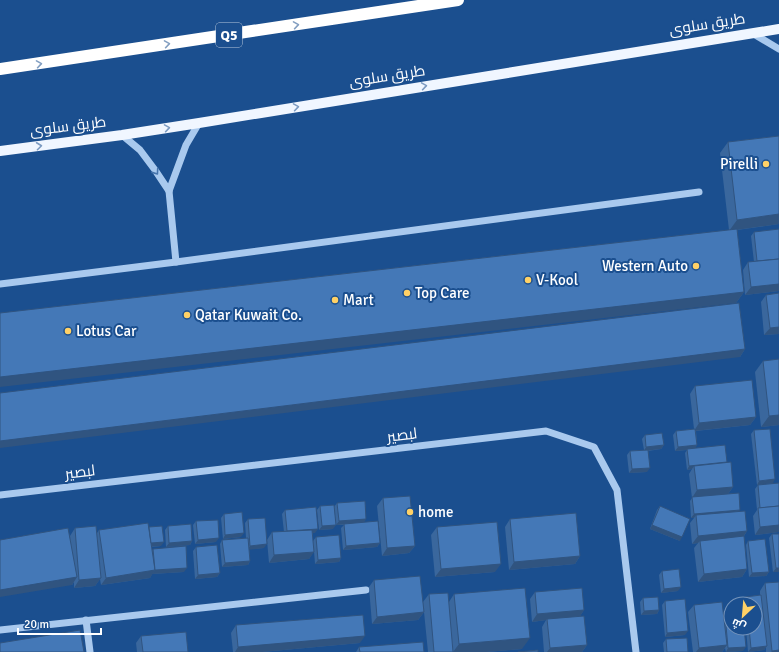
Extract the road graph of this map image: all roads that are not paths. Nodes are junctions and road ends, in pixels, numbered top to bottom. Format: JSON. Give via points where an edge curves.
{"nodes":[{"id":1,"x":458,"y":0,"type":"edge"},
{"id":2,"x":779,"y":29,"type":"edge"},
{"id":3,"x":752,"y":33,"type":"junction"},
{"id":4,"x":779,"y":49,"type":"edge"},
{"id":5,"x":0,"y":69,"type":"edge"},
{"id":6,"x":199,"y":123,"type":"junction"},
{"id":7,"x":122,"y":135,"type":"junction"},
{"id":8,"x":0,"y":151,"type":"edge"},
{"id":9,"x":169,"y":191,"type":"junction"},
{"id":10,"x":699,"y":192,"type":"dead end"},
{"id":11,"x":176,"y":262,"type":"junction"},
{"id":12,"x":0,"y":284,"type":"edge"},
{"id":13,"x":0,"y":495,"type":"edge"},
{"id":14,"x":366,"y":590,"type":"dead end"},
{"id":15,"x":86,"y":620,"type":"junction"},
{"id":16,"x":0,"y":630,"type":"edge"},
{"id":17,"x":90,"y":652,"type":"edge"},
{"id":18,"x":636,"y":652,"type":"edge"}],
"edges":[{"from":5,"to":1,"type":"highway","number":"Q5","one_way":true},
{"from":2,"to":3,"type":"main road","name":"طريق سلوى"},
{"from":3,"to":4,"type":"street"},
{"from":6,"to":3,"type":"main road","name":"طريق سلوى","one_way":true},
{"from":7,"to":6,"type":"main road","name":"طريق سلوى","one_way":true},
{"from":6,"to":9,"type":"street","via":[[186,145]]},
{"from":8,"to":7,"type":"main road","name":"طريق سلوى","one_way":true},
{"from":7,"to":9,"type":"street","one_way":true,"via":[[140,150]]},
{"from":9,"to":11,"type":"street"},
{"from":10,"to":11,"type":"street"},
{"from":11,"to":12,"type":"street"},
{"from":13,"to":18,"type":"street","name":"لبصير","via":[[546,431],[594,447],[617,490]]},
{"from":14,"to":15,"type":"street"},
{"from":15,"to":16,"type":"street"},
{"from":15,"to":17,"type":"street"}]}
